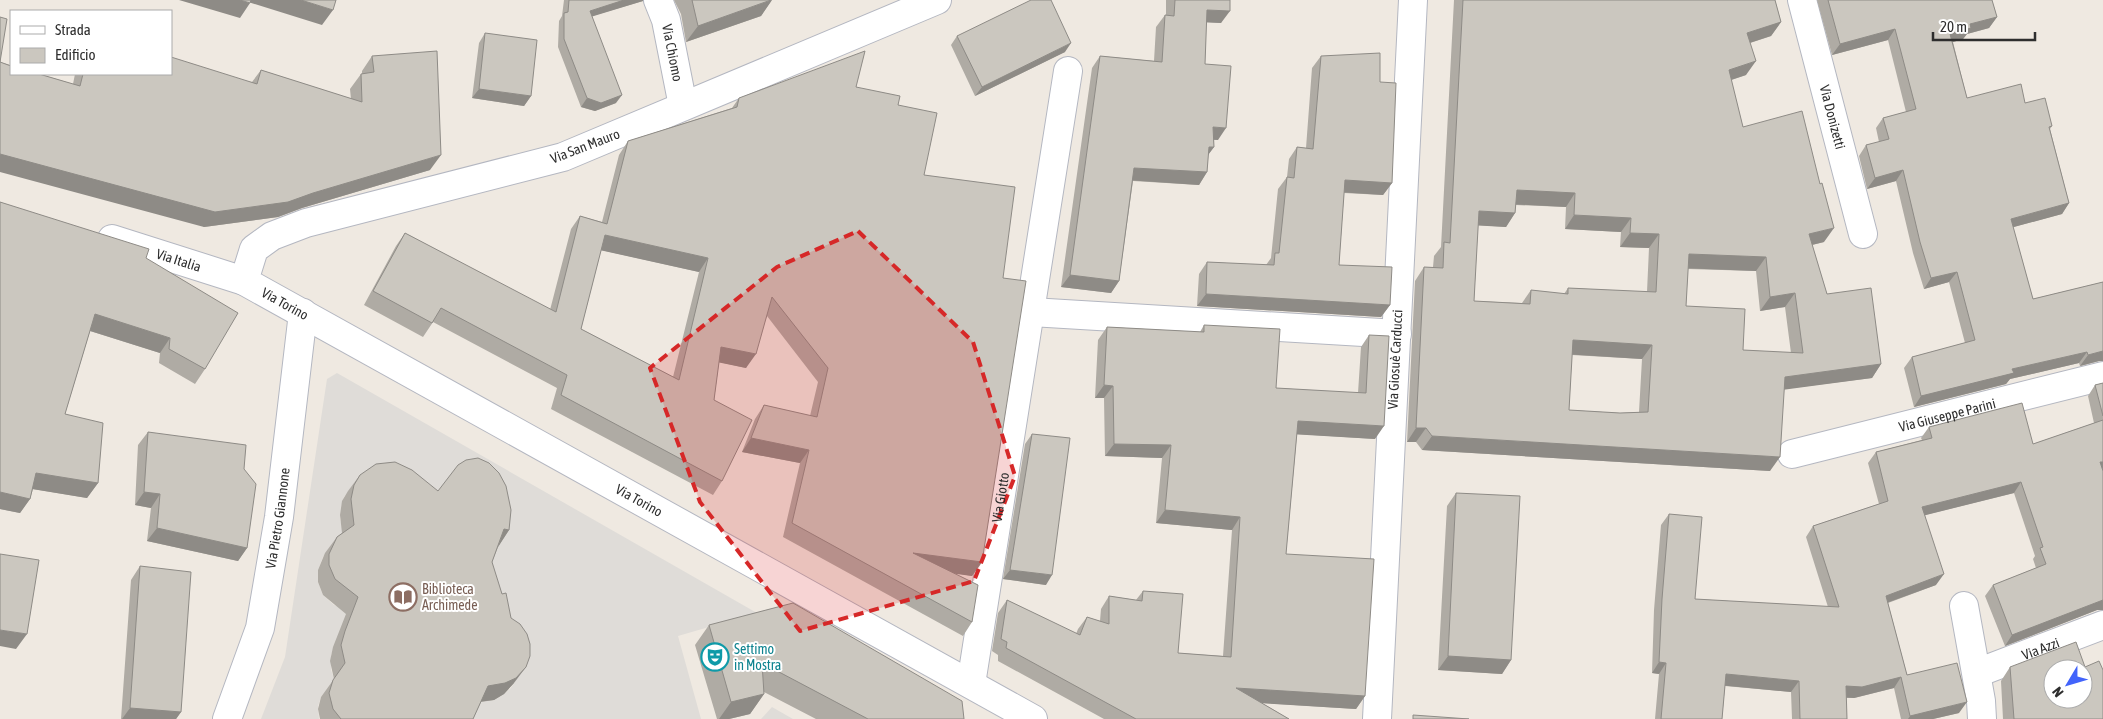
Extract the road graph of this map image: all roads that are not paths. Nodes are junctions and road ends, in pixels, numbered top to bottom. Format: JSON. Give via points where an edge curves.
{"nodes":[{"id":1,"x":658,"y":0,"type":"edge"},
{"id":2,"x":937,"y":0,"type":"edge"},
{"id":3,"x":1413,"y":0,"type":"edge"},
{"id":4,"x":1802,"y":0,"type":"edge"},
{"id":5,"x":1068,"y":72,"type":"dead end"},
{"id":6,"x":683,"y":106,"type":"junction"},
{"id":7,"x":85,"y":230,"type":"edge"},
{"id":8,"x":1863,"y":234,"type":"dead end"},
{"id":9,"x":244,"y":281,"type":"junction"},
{"id":10,"x":1031,"y":312,"type":"junction"},
{"id":11,"x":303,"y":314,"type":"junction"},
{"id":12,"x":1397,"y":334,"type":"junction"},
{"id":13,"x":2103,"y":376,"type":"edge"},
{"id":14,"x":1792,"y":454,"type":"dead end"},
{"id":15,"x":1964,"y":606,"type":"dead end"},
{"id":16,"x":2103,"y":625,"type":"edge"},
{"id":17,"x":1977,"y":673,"type":"junction"},
{"id":18,"x":971,"y":684,"type":"junction"},
{"id":19,"x":227,"y":719,"type":"edge"},
{"id":20,"x":1033,"y":719,"type":"edge"},
{"id":21,"x":1377,"y":719,"type":"edge"},
{"id":22,"x":1982,"y":719,"type":"edge"}],
"edges":[{"from":1,"to":6,"type":"street","name":"Via Chiomo","via":[[666,20]]},
{"from":2,"to":6,"type":"street","name":"Via San Mauro"},
{"from":3,"to":12,"type":"street","name":"Via Giosuè Carducci"},
{"from":4,"to":8,"type":"street","name":"Via Donizetti"},
{"from":5,"to":10,"type":"street","name":"Via Giotto"},
{"from":6,"to":9,"type":"street","name":"Via San Mauro","via":[[563,157],[306,224],[272,236],[254,249]]},
{"from":7,"to":9,"type":"street","name":"Via Italia"},
{"from":9,"to":11,"type":"street","name":"Via Torino"},
{"from":10,"to":12,"type":"street"},
{"from":10,"to":18,"type":"street","name":"Via Giotto"},
{"from":11,"to":18,"type":"street","name":"Via Torino"},
{"from":11,"to":19,"type":"street","name":"Via Pietro Giannone","via":[[279,517],[260,628]]},
{"from":12,"to":21,"type":"street","name":"Via Giosuè Carducci"},
{"from":13,"to":14,"type":"street","name":"Via Giuseppe Parini"},
{"from":15,"to":17,"type":"street"},
{"from":16,"to":17,"type":"street","name":"Via Azzi"},
{"from":17,"to":22,"type":"street"},
{"from":18,"to":20,"type":"street","name":"Via Torino"}]}
